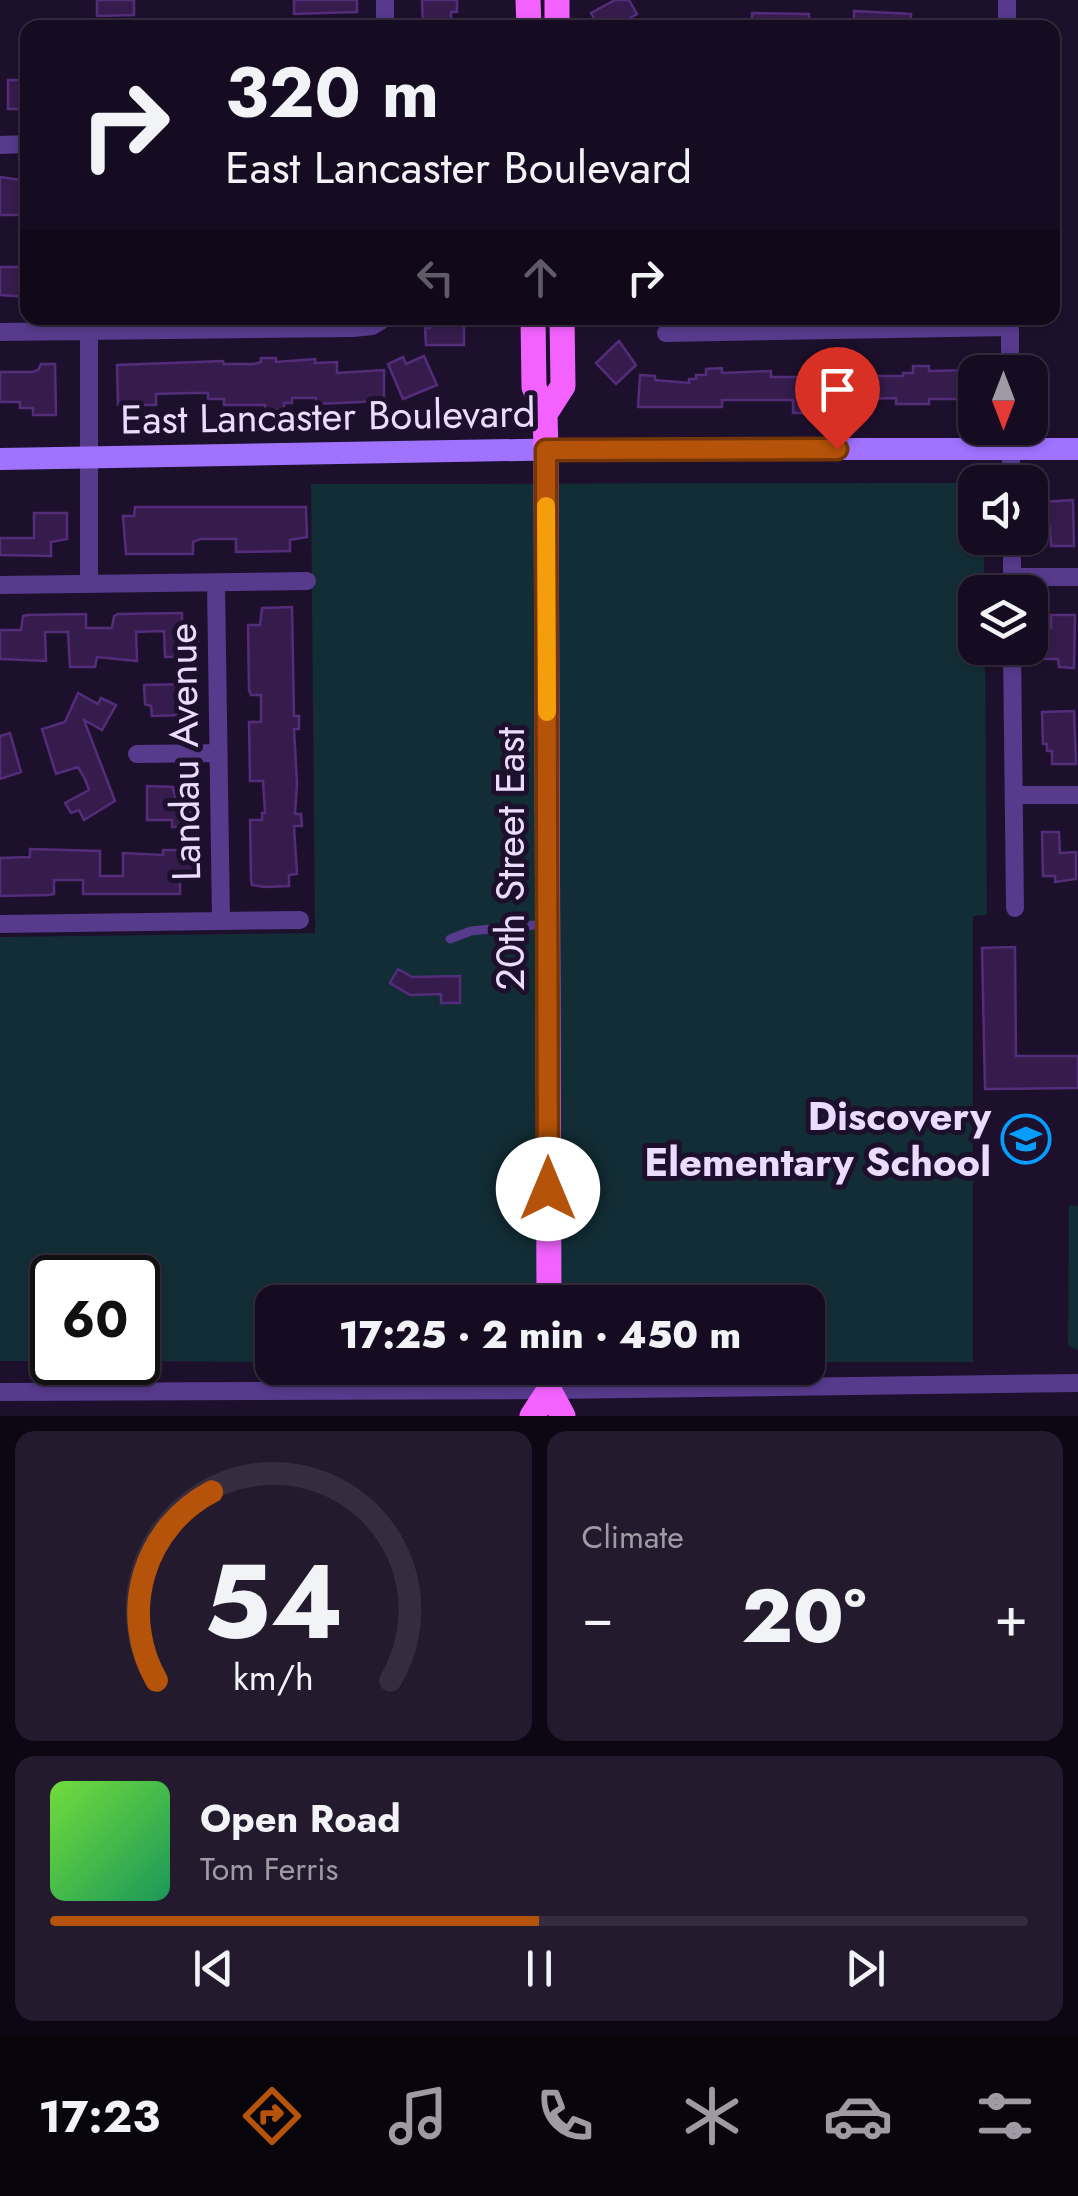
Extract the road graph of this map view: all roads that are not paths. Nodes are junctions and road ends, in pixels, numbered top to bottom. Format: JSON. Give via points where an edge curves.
{"nodes":[{"id":1,"x":374,"y":325,"type":"edge"},
{"id":2,"x":533,"y":325,"type":"edge"},
{"id":3,"x":562,"y":325,"type":"edge"},
{"id":4,"x":916,"y":325,"type":"edge"},
{"id":5,"x":1010,"y":325,"type":"edge"},
{"id":6,"x":89,"y":330,"type":"junction"},
{"id":7,"x":0,"y":332,"type":"edge"},
{"id":8,"x":666,"y":333,"type":"dead end"},
{"id":9,"x":1010,"y":355,"type":"edge"},
{"id":10,"x":545,"y":414,"type":"junction"},
{"id":11,"x":958,"y":439,"type":"edge"},
{"id":12,"x":1048,"y":444,"type":"edge"},
{"id":13,"x":1078,"y":449,"type":"edge"},
{"id":14,"x":546,"y":450,"type":"junction"},
{"id":15,"x":88,"y":458,"type":"junction"},
{"id":16,"x":0,"y":459,"type":"edge"},
{"id":17,"x":1078,"y":577,"type":"edge"},
{"id":18,"x":307,"y":581,"type":"dead end"},
{"id":19,"x":1048,"y":581,"type":"edge"},
{"id":20,"x":216,"y":582,"type":"junction"},
{"id":21,"x":89,"y":584,"type":"junction"},
{"id":22,"x":0,"y":586,"type":"edge"},
{"id":23,"x":1012,"y":665,"type":"edge"},
{"id":24,"x":218,"y":752,"type":"junction"},
{"id":25,"x":137,"y":754,"type":"dead end"},
{"id":26,"x":1014,"y":795,"type":"junction"},
{"id":27,"x":1078,"y":795,"type":"edge"},
{"id":28,"x":1014,"y":908,"type":"dead end"},
{"id":29,"x":221,"y":920,"type":"junction"},
{"id":30,"x":300,"y":920,"type":"dead end"},
{"id":31,"x":548,"y":923,"type":"junction"},
{"id":32,"x":0,"y":924,"type":"edge"},
{"id":33,"x":450,"y":938,"type":"dead end"},
{"id":34,"x":548,"y":1285,"type":"edge"},
{"id":35,"x":825,"y":1381,"type":"edge"},
{"id":36,"x":1078,"y":1383,"type":"edge"},
{"id":37,"x":296,"y":1385,"type":"edge"},
{"id":38,"x":546,"y":1385,"type":"edge"},
{"id":39,"x":551,"y":1385,"type":"edge"},
{"id":40,"x":0,"y":1392,"type":"edge"},
{"id":41,"x":532,"y":1416,"type":"edge"},
{"id":42,"x":563,"y":1416,"type":"edge"}],
"edges":[{"from":1,"to":6,"type":"street"},
{"from":2,"to":10,"type":"main road","name":"20th Street East","via":[[534,387]]},
{"from":3,"to":10,"type":"main road","name":"20th Street East","via":[[564,386]]},
{"from":4,"to":8,"type":"street"},
{"from":5,"to":9,"type":"street"},
{"from":6,"to":7,"type":"street"},
{"from":6,"to":15,"type":"street"},
{"from":10,"to":14,"type":"main road","name":"20th Street East"},
{"from":11,"to":14,"type":"main road","name":"East Lancaster Boulevard"},
{"from":12,"to":13,"type":"main road","name":"East Lancaster Boulevard"},
{"from":14,"to":15,"type":"main road","name":"East Lancaster Boulevard"},
{"from":14,"to":31,"type":"main road","name":"20th Street East"},
{"from":15,"to":16,"type":"main road","name":"East Lancaster Boulevard"},
{"from":15,"to":21,"type":"street"},
{"from":17,"to":19,"type":"street"},
{"from":18,"to":20,"type":"street"},
{"from":20,"to":21,"type":"street"},
{"from":20,"to":24,"type":"street","name":"Landau Avenue"},
{"from":21,"to":22,"type":"street"},
{"from":23,"to":26,"type":"street"},
{"from":24,"to":25,"type":"street"},
{"from":24,"to":29,"type":"street","name":"Landau Avenue"},
{"from":26,"to":27,"type":"street"},
{"from":26,"to":28,"type":"street"},
{"from":29,"to":30,"type":"street"},
{"from":29,"to":32,"type":"street"},
{"from":31,"to":33,"type":"lane"},
{"from":31,"to":34,"type":"main road","name":"20th Street East"},
{"from":35,"to":36,"type":"street"},
{"from":37,"to":40,"type":"street"},
{"from":38,"to":41,"type":"main road"},
{"from":39,"to":42,"type":"main road"}]}
